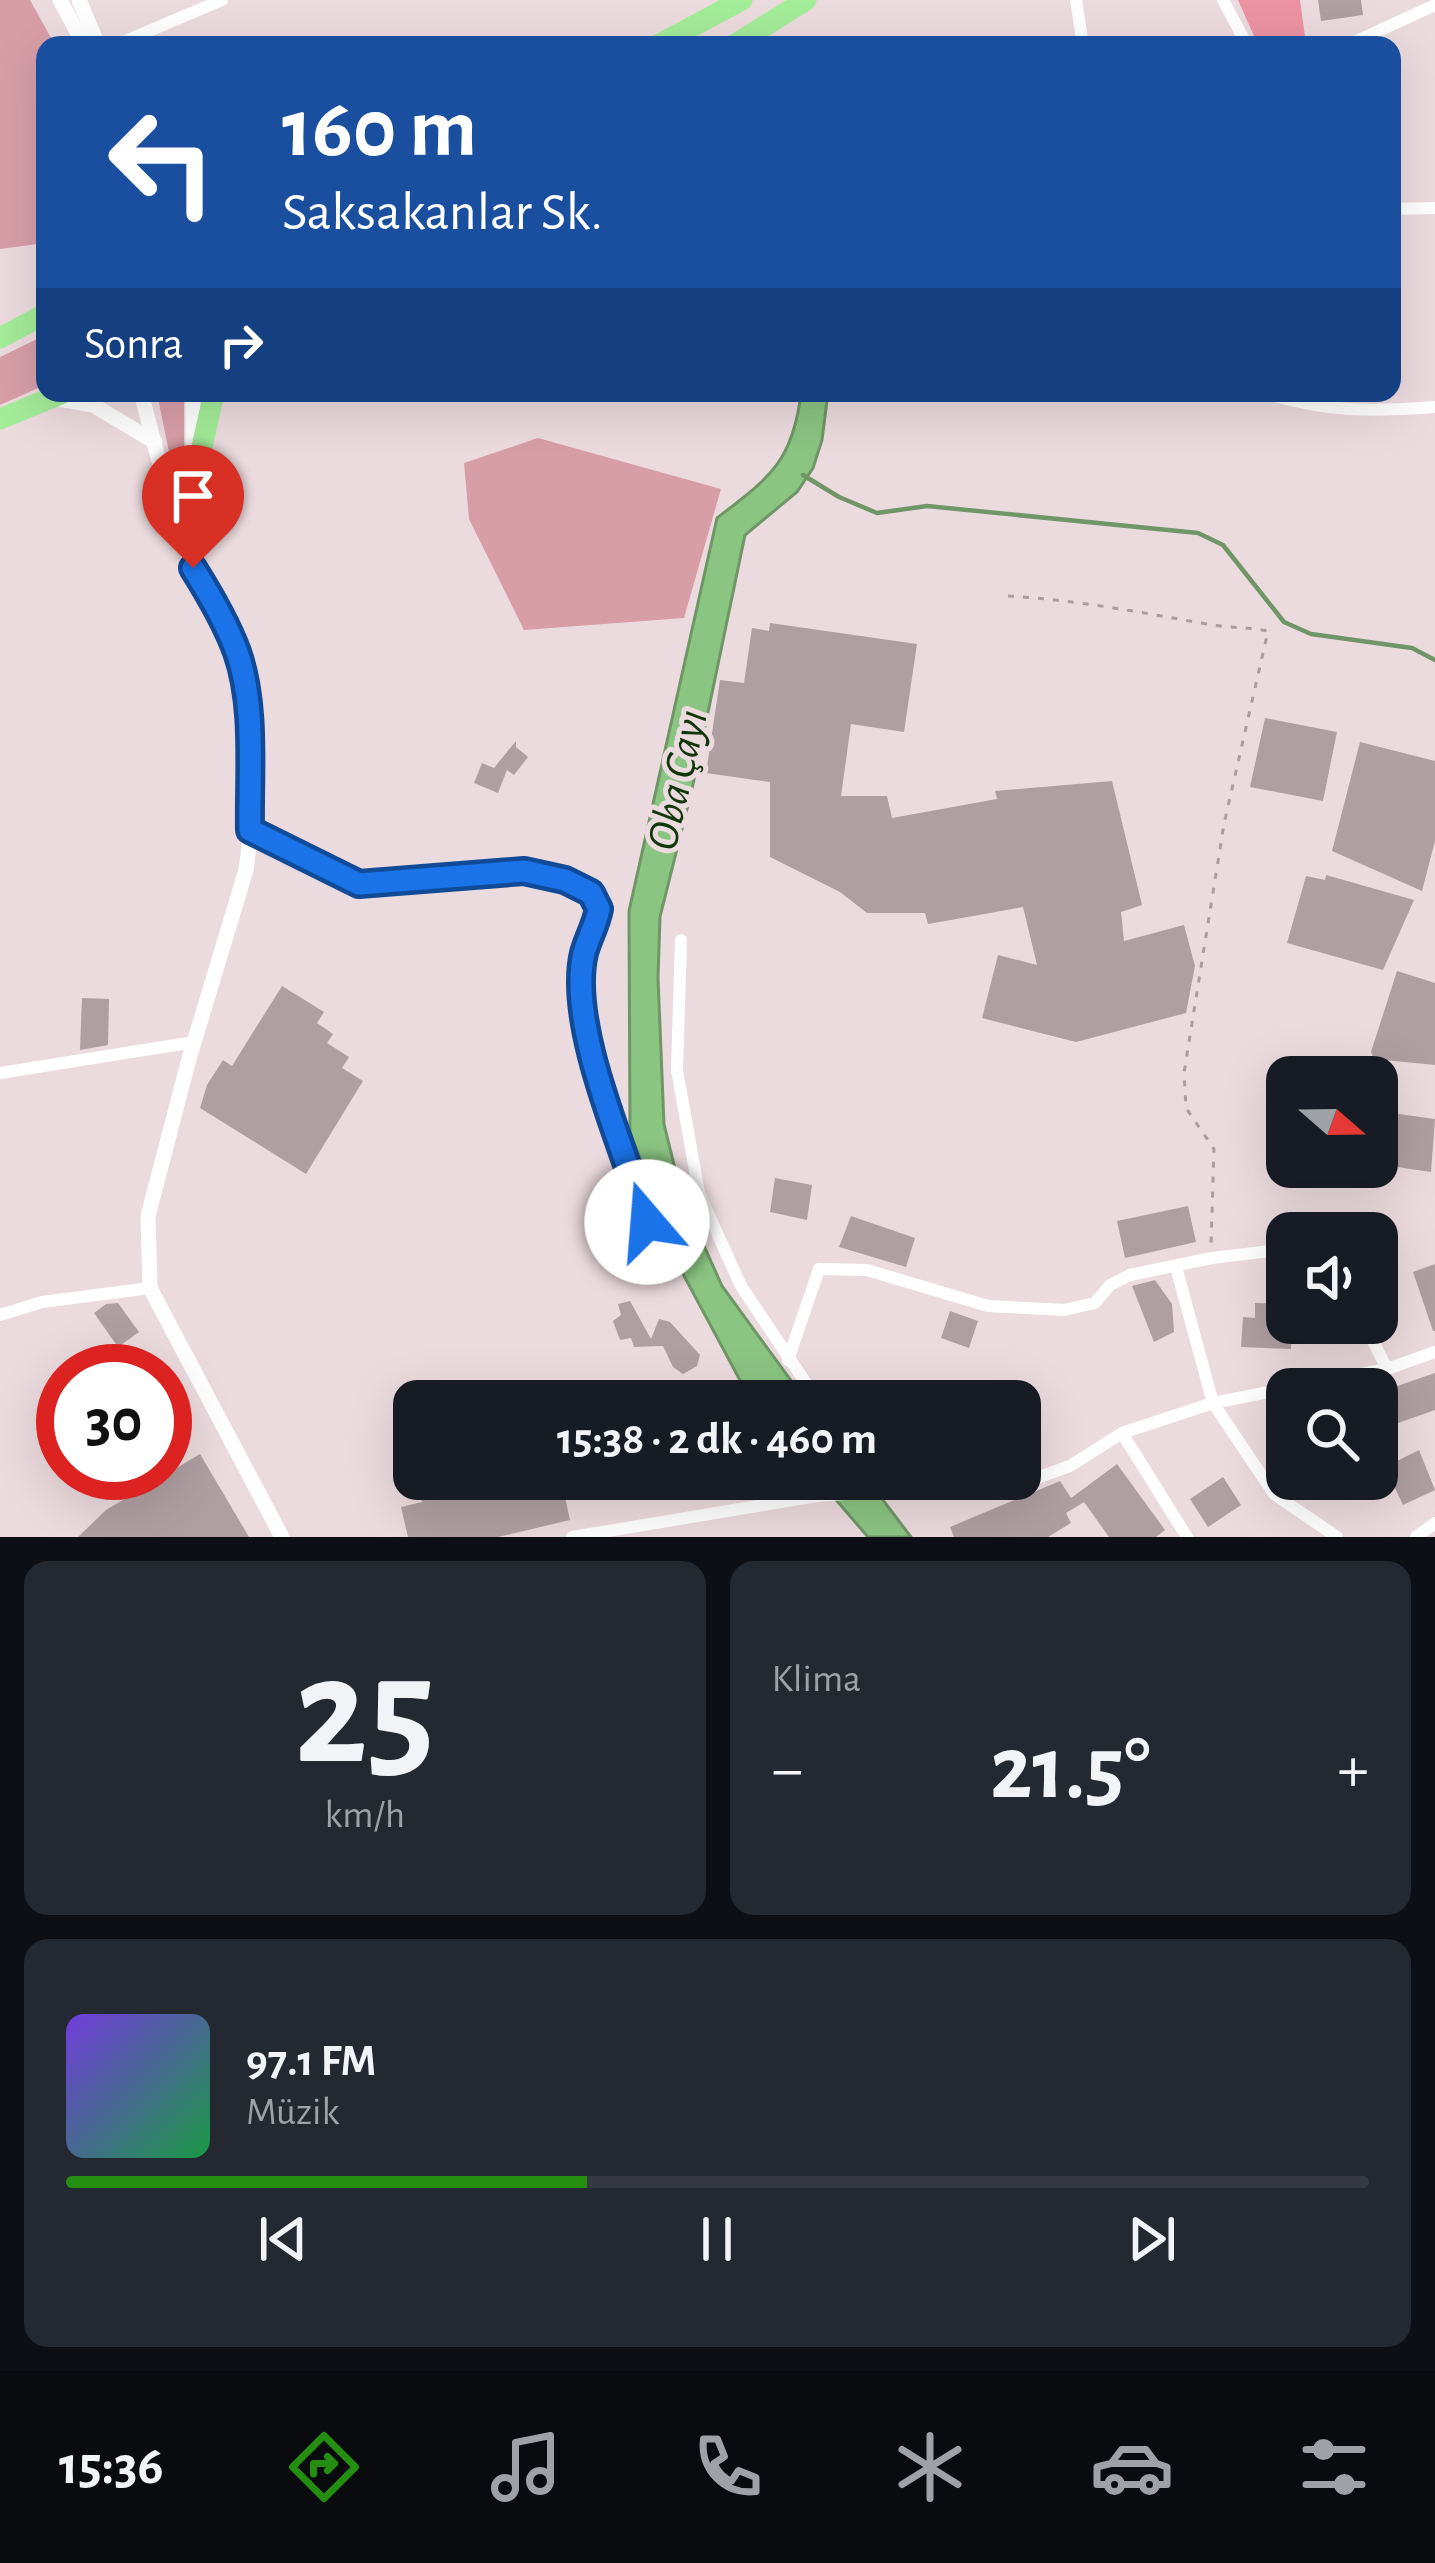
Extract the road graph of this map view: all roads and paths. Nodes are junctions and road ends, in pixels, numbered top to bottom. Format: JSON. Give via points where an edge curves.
{"nodes":[{"id":1,"x":60,"y":0,"type":"edge"},
{"id":2,"x":79,"y":0,"type":"edge"},
{"id":3,"x":222,"y":0,"type":"edge"},
{"id":4,"x":742,"y":0,"type":"edge"},
{"id":5,"x":806,"y":0,"type":"edge"},
{"id":6,"x":1076,"y":0,"type":"edge"},
{"id":7,"x":1223,"y":0,"type":"edge"},
{"id":8,"x":1435,"y":4,"type":"edge"},
{"id":9,"x":79,"y":36,"type":"edge"},
{"id":10,"x":94,"y":36,"type":"edge"},
{"id":11,"x":137,"y":36,"type":"edge"},
{"id":12,"x":675,"y":36,"type":"edge"},
{"id":13,"x":748,"y":36,"type":"edge"},
{"id":14,"x":1082,"y":36,"type":"edge"},
{"id":15,"x":1242,"y":36,"type":"edge"},
{"id":16,"x":1367,"y":36,"type":"edge"},
{"id":17,"x":1401,"y":208,"type":"edge"},
{"id":18,"x":1435,"y":208,"type":"edge"},
{"id":19,"x":36,"y":319,"type":"edge"},
{"id":20,"x":0,"y":338,"type":"edge"},
{"id":21,"x":41,"y":402,"type":"edge"},
{"id":22,"x":82,"y":402,"type":"edge"},
{"id":23,"x":144,"y":402,"type":"edge"},
{"id":24,"x":193,"y":402,"type":"edge"},
{"id":25,"x":212,"y":402,"type":"edge"},
{"id":26,"x":1318,"y":402,"type":"edge"},
{"id":27,"x":1435,"y":407,"type":"edge"},
{"id":28,"x":0,"y":419,"type":"edge"},
{"id":29,"x":155,"y":442,"type":"junction"},
{"id":30,"x":194,"y":483,"type":"junction"},
{"id":31,"x":193,"y":568,"type":"junction"},
{"id":32,"x":1008,"y":596,"type":"dead end"},
{"id":33,"x":250,"y":830,"type":"junction"},
{"id":34,"x":681,"y":940,"type":"dead end"},
{"id":35,"x":194,"y":1042,"type":"junction"},
{"id":36,"x":0,"y":1072,"type":"edge"},
{"id":37,"x":699,"y":1193,"type":"junction"},
{"id":38,"x":647,"y":1222,"type":"junction"},
{"id":39,"x":654,"y":1242,"type":"dead end"},
{"id":40,"x":1266,"y":1252,"type":"edge"},
{"id":41,"x":1212,"y":1258,"type":"junction"},
{"id":42,"x":1176,"y":1267,"type":"junction"},
{"id":43,"x":150,"y":1288,"type":"junction"},
{"id":44,"x":0,"y":1315,"type":"edge"},
{"id":45,"x":1435,"y":1352,"type":"edge"},
{"id":46,"x":788,"y":1360,"type":"junction"},
{"id":47,"x":1390,"y":1368,"type":"edge"},
{"id":48,"x":803,"y":1380,"type":"edge"},
{"id":49,"x":1266,"y":1393,"type":"edge"},
{"id":50,"x":1214,"y":1403,"type":"junction"},
{"id":51,"x":1122,"y":1433,"type":"junction"},
{"id":52,"x":1041,"y":1476,"type":"edge"},
{"id":53,"x":793,"y":1500,"type":"edge"},
{"id":54,"x":1435,"y":1523,"type":"edge"},
{"id":55,"x":282,"y":1537,"type":"edge"},
{"id":56,"x":572,"y":1537,"type":"edge"},
{"id":57,"x":1186,"y":1537,"type":"edge"},
{"id":58,"x":1337,"y":1537,"type":"edge"},
{"id":59,"x":1417,"y":1537,"type":"edge"}],
"edges":[{"from":1,"to":9,"type":"street"},
{"from":2,"to":10,"type":"street"},
{"from":3,"to":11,"type":"street"},
{"from":4,"to":12,"type":"highway"},
{"from":5,"to":13,"type":"highway"},
{"from":6,"to":14,"type":"street"},
{"from":7,"to":15,"type":"street"},
{"from":8,"to":16,"type":"street"},
{"from":17,"to":18,"type":"street"},
{"from":19,"to":20,"type":"highway"},
{"from":21,"to":28,"type":"highway"},
{"from":22,"to":29,"type":"street"},
{"from":23,"to":29,"type":"street"},
{"from":24,"to":30,"type":"street"},
{"from":25,"to":30,"type":"highway"},
{"from":26,"to":27,"type":"street","via":[[1351,412]]},
{"from":29,"to":31,"type":"street"},
{"from":30,"to":31,"type":"street"},
{"from":31,"to":33,"type":"street","via":[[238,655]]},
{"from":32,"to":41,"type":"path","via":[[1268,631],[1224,824],[1184,1073],[1186,1108],[1214,1149]]},
{"from":33,"to":35,"type":"street","via":[[246,871]]},
{"from":33,"to":38,"type":"street","via":[[359,884],[524,871],[591,893],[599,909],[584,954],[583,1008]]},
{"from":34,"to":37,"type":"street","via":[[677,1070]]},
{"from":35,"to":36,"type":"street"},
{"from":35,"to":43,"type":"street","via":[[148,1216]]},
{"from":37,"to":38,"type":"path"},
{"from":37,"to":46,"type":"street","via":[[740,1286]]},
{"from":38,"to":39,"type":"street"},
{"from":40,"to":41,"type":"street"},
{"from":41,"to":42,"type":"street"},
{"from":42,"to":46,"type":"street","via":[[1130,1275],[1095,1303],[1064,1310],[988,1306],[867,1270],[818,1269]]},
{"from":42,"to":50,"type":"street"},
{"from":43,"to":44,"type":"street"},
{"from":43,"to":55,"type":"street"},
{"from":45,"to":47,"type":"street"},
{"from":46,"to":48,"type":"street"},
{"from":49,"to":50,"type":"street"},
{"from":50,"to":51,"type":"street"},
{"from":50,"to":58,"type":"street","via":[[1274,1495]]},
{"from":51,"to":52,"type":"street"},
{"from":51,"to":57,"type":"street"},
{"from":53,"to":56,"type":"street"},
{"from":54,"to":59,"type":"street"}]}
